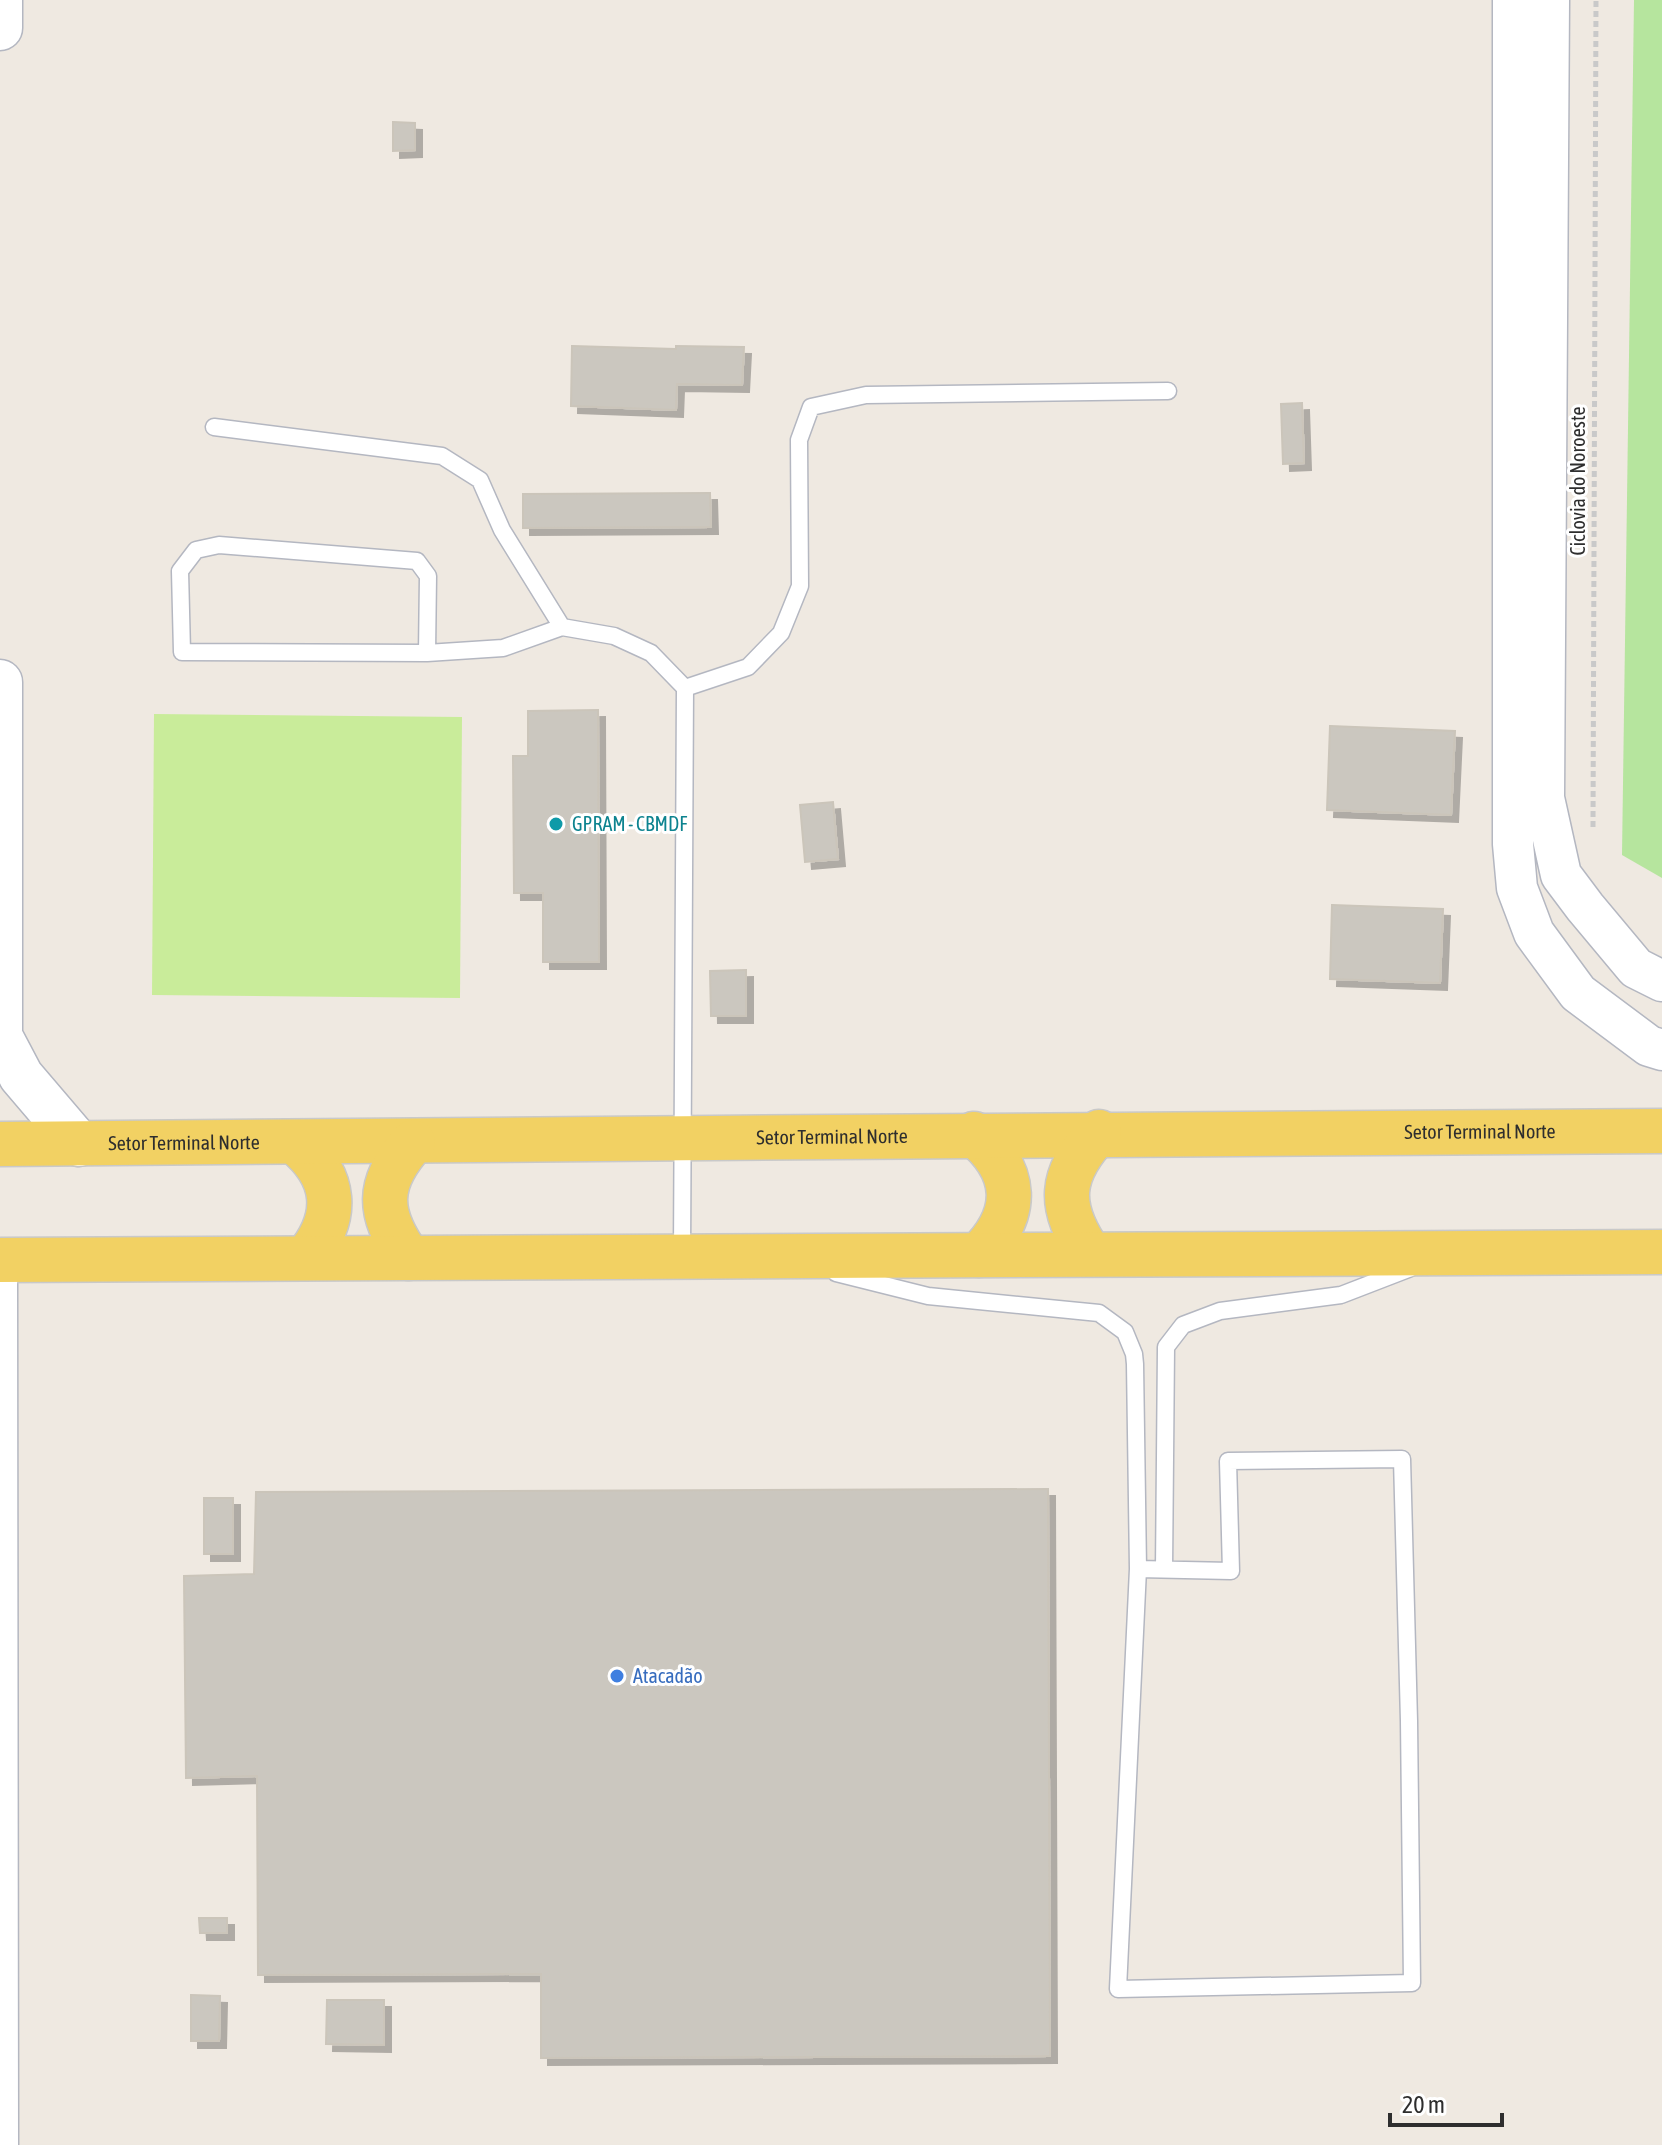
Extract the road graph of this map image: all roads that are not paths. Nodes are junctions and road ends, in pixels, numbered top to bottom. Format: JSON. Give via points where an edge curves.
{"nodes":[{"id":1,"x":0,"y":0,"type":"edge"},
{"id":2,"x":1513,"y":0,"type":"edge"},
{"id":3,"x":1549,"y":0,"type":"edge"},
{"id":4,"x":0,"y":28,"type":"edge"},
{"id":5,"x":1168,"y":391,"type":"dead end"},
{"id":6,"x":214,"y":427,"type":"dead end"},
{"id":7,"x":562,"y":627,"type":"junction"},
{"id":8,"x":427,"y":653,"type":"junction"},
{"id":9,"x":0,"y":682,"type":"edge"},
{"id":10,"x":685,"y":688,"type":"junction"},
{"id":11,"x":1662,"y":981,"type":"edge"},
{"id":12,"x":1,"y":1040,"type":"edge"},
{"id":13,"x":1662,"y":1050,"type":"edge"},
{"id":14,"x":1662,"y":1131,"type":"edge"},
{"id":15,"x":1099,"y":1132,"type":"junction"},
{"id":16,"x":974,"y":1134,"type":"junction"},
{"id":17,"x":682,"y":1138,"type":"junction"},
{"id":18,"x":413,"y":1142,"type":"junction"},
{"id":19,"x":296,"y":1143,"type":"junction"},
{"id":20,"x":0,"y":1144,"type":"edge"},
{"id":21,"x":79,"y":1144,"type":"junction"},
{"id":22,"x":1662,"y":1252,"type":"edge"},
{"id":23,"x":1451,"y":1253,"type":"junction"},
{"id":24,"x":1090,"y":1254,"type":"junction"},
{"id":25,"x":682,"y":1255,"type":"junction"},
{"id":26,"x":979,"y":1255,"type":"junction"},
{"id":27,"x":764,"y":1256,"type":"junction"},
{"id":28,"x":306,"y":1258,"type":"junction"},
{"id":29,"x":409,"y":1258,"type":"junction"},
{"id":30,"x":0,"y":1260,"type":"edge"},
{"id":31,"x":1138,"y":1569,"type":"junction"},
{"id":32,"x":1164,"y":1569,"type":"junction"},
{"id":33,"x":2,"y":2145,"type":"edge"}],
"edges":[{"from":1,"to":4,"type":"main road"},
{"from":2,"to":13,"type":"street","via":[[1517,888],[1534,933],[1578,993]]},
{"from":3,"to":11,"type":"street","via":[[1544,798],[1561,875],[1636,968]]},
{"from":5,"to":10,"type":"lane","via":[[866,395],[811,407],[799,440],[800,586],[781,633],[748,667]]},
{"from":6,"to":7,"type":"lane","via":[[442,456],[480,480],[502,530]]},
{"from":7,"to":8,"type":"lane","via":[[503,648]]},
{"from":7,"to":10,"type":"lane","via":[[614,636],[651,653]]},
{"from":8,"to":8,"type":"lane","via":[[428,576],[417,561],[219,545],[196,550],[180,571],[182,652]]},
{"from":9,"to":12,"type":"main road"},
{"from":10,"to":17,"type":"lane"},
{"from":12,"to":21,"type":"main road","via":[[21,1076]]},
{"from":14,"to":15,"type":"main road","name":"Setor Terminal Norte"},
{"from":15,"to":16,"type":"main road","name":"Setor Terminal Norte"},
{"from":15,"to":24,"type":"main road","via":[[1080,1152],[1068,1177],[1066,1205],[1074,1231]]},
{"from":16,"to":17,"type":"main road","name":"Setor Terminal Norte"},
{"from":16,"to":26,"type":"main road","via":[[1005,1170],[1009,1193],[1007,1217]]},
{"from":17,"to":18,"type":"main road","name":"Setor Terminal Norte"},
{"from":17,"to":25,"type":"lane"},
{"from":18,"to":19,"type":"main road","name":"Setor Terminal Norte"},
{"from":18,"to":29,"type":"main road","via":[[396,1161],[386,1186],[385,1212]]},
{"from":19,"to":21,"type":"main road","name":"Setor Terminal Norte"},
{"from":19,"to":28,"type":"main road","via":[[313,1158],[330,1198],[321,1241]]},
{"from":20,"to":21,"type":"main road","name":"Setor Terminal Norte"},
{"from":22,"to":23,"type":"main road"},
{"from":23,"to":24,"type":"main road"},
{"from":23,"to":32,"type":"lane","via":[[1341,1295],[1220,1311],[1183,1325],[1166,1347]]},
{"from":24,"to":26,"type":"main road"},
{"from":25,"to":27,"type":"main road"},
{"from":25,"to":29,"type":"main road"},
{"from":26,"to":27,"type":"main road"},
{"from":27,"to":31,"type":"lane","via":[[928,1296],[1099,1313],[1125,1332],[1135,1364]]},
{"from":28,"to":29,"type":"main road"},
{"from":28,"to":30,"type":"main road"},
{"from":30,"to":33,"type":"street"},
{"from":31,"to":32,"type":"lane"},
{"from":31,"to":32,"type":"lane","via":[[1118,1989],[1412,1983],[1402,1459],[1228,1461],[1231,1571]]}]}
